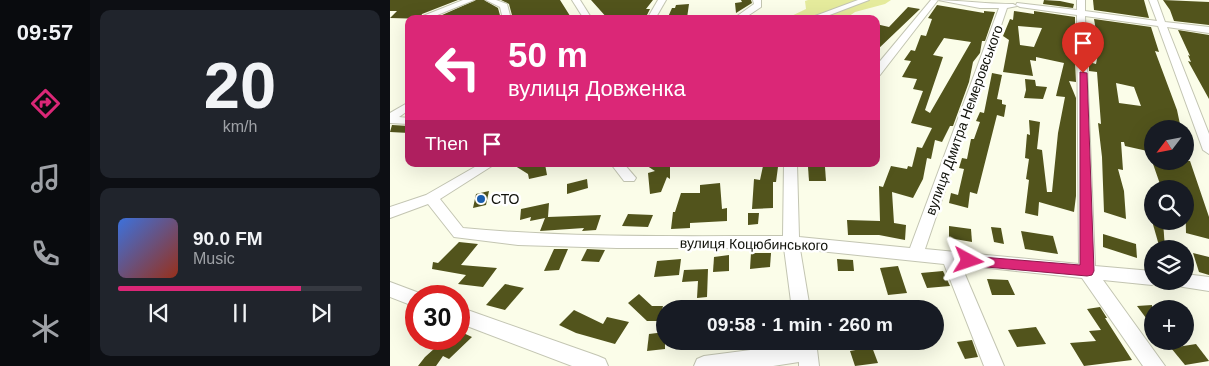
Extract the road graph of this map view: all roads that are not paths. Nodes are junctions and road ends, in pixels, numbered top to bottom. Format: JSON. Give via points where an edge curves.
{"nodes":[{"id":1,"x":470,"y":0,"type":"edge"},
{"id":2,"x":490,"y":0,"type":"edge"},
{"id":3,"x":576,"y":0,"type":"edge"},
{"id":4,"x":662,"y":0,"type":"edge"},
{"id":5,"x":757,"y":0,"type":"edge"},
{"id":6,"x":866,"y":0,"type":"edge"},
{"id":7,"x":935,"y":0,"type":"edge"},
{"id":8,"x":942,"y":0,"type":"edge"},
{"id":9,"x":1081,"y":0,"type":"edge"},
{"id":10,"x":1152,"y":0,"type":"edge"},
{"id":11,"x":1021,"y":3,"type":"edge"},
{"id":12,"x":1004,"y":6,"type":"junction"},
{"id":13,"x":1082,"y":14,"type":"junction"},
{"id":14,"x":430,"y":15,"type":"edge"},
{"id":15,"x":506,"y":15,"type":"edge"},
{"id":16,"x":585,"y":15,"type":"edge"},
{"id":17,"x":653,"y":15,"type":"edge"},
{"id":18,"x":744,"y":15,"type":"edge"},
{"id":19,"x":823,"y":15,"type":"edge"},
{"id":20,"x":1163,"y":24,"type":"junction"},
{"id":21,"x":1209,"y":30,"type":"edge"},
{"id":22,"x":880,"y":68,"type":"edge"},
{"id":23,"x":405,"y":108,"type":"edge"},
{"id":24,"x":390,"y":119,"type":"edge"},
{"id":25,"x":405,"y":121,"type":"edge"},
{"id":26,"x":1209,"y":150,"type":"edge"},
{"id":27,"x":484,"y":167,"type":"edge"},
{"id":28,"x":620,"y":167,"type":"edge"},
{"id":29,"x":791,"y":167,"type":"edge"},
{"id":30,"x":629,"y":178,"type":"dead end"},
{"id":31,"x":432,"y":198,"type":"junction"},
{"id":32,"x":390,"y":213,"type":"edge"},
{"id":33,"x":790,"y":242,"type":"junction"},
{"id":34,"x":916,"y":253,"type":"junction"},
{"id":35,"x":950,"y":259,"type":"junction"},
{"id":36,"x":1087,"y":271,"type":"junction"},
{"id":37,"x":1144,"y":277,"type":"edge"},
{"id":38,"x":1194,"y":282,"type":"edge"},
{"id":39,"x":1209,"y":284,"type":"edge"},
{"id":40,"x":390,"y":289,"type":"edge"},
{"id":41,"x":405,"y":295,"type":"edge"},
{"id":42,"x":800,"y":300,"type":"edge"},
{"id":43,"x":470,"y":318,"type":"edge"},
{"id":44,"x":807,"y":353,"type":"edge"},
{"id":45,"x":598,"y":366,"type":"edge"},
{"id":46,"x":704,"y":366,"type":"edge"},
{"id":47,"x":994,"y":366,"type":"edge"},
{"id":48,"x":1155,"y":366,"type":"edge"}],
"edges":[{"from":1,"to":14,"type":"street"},
{"from":2,"to":15,"type":"street","via":[[504,6]]},
{"from":3,"to":16,"type":"street"},
{"from":4,"to":17,"type":"street"},
{"from":5,"to":18,"type":"street","via":[[758,5]]},
{"from":6,"to":19,"type":"street"},
{"from":7,"to":22,"type":"street"},
{"from":8,"to":12,"type":"street"},
{"from":9,"to":13,"type":"street"},
{"from":10,"to":20,"type":"street"},
{"from":11,"to":12,"type":"street","name":"вулиця Дмитра Немеровського"},
{"from":11,"to":13,"type":"street","name":"вулиця Дмитра Немеровського"},
{"from":12,"to":34,"type":"street","name":"вулиця Дмитра Немеровського"},
{"from":13,"to":20,"type":"street","name":"вулиця Дмитра Немеровського"},
{"from":13,"to":36,"type":"street"},
{"from":20,"to":21,"type":"street","name":"вулиця Дмитра Немеровського"},
{"from":20,"to":26,"type":"street"},
{"from":23,"to":24,"type":"street"},
{"from":24,"to":25,"type":"street"},
{"from":27,"to":31,"type":"street"},
{"from":28,"to":30,"type":"street"},
{"from":29,"to":33,"type":"street"},
{"from":31,"to":32,"type":"street"},
{"from":31,"to":33,"type":"street","name":"вулиця Коцюбинського","via":[[458,233],[607,241]]},
{"from":33,"to":34,"type":"street","name":"вулиця Коцюбинського"},
{"from":33,"to":42,"type":"street"},
{"from":34,"to":35,"type":"street","name":"вулиця Коцюбинського"},
{"from":35,"to":36,"type":"street","name":"вулиця Коцюбинського"},
{"from":35,"to":47,"type":"street"},
{"from":36,"to":37,"type":"street","name":"вулиця Коцюбинського"},
{"from":36,"to":48,"type":"street"},
{"from":38,"to":39,"type":"street"},
{"from":40,"to":41,"type":"street"},
{"from":43,"to":45,"type":"street"},
{"from":44,"to":46,"type":"street"}]}
